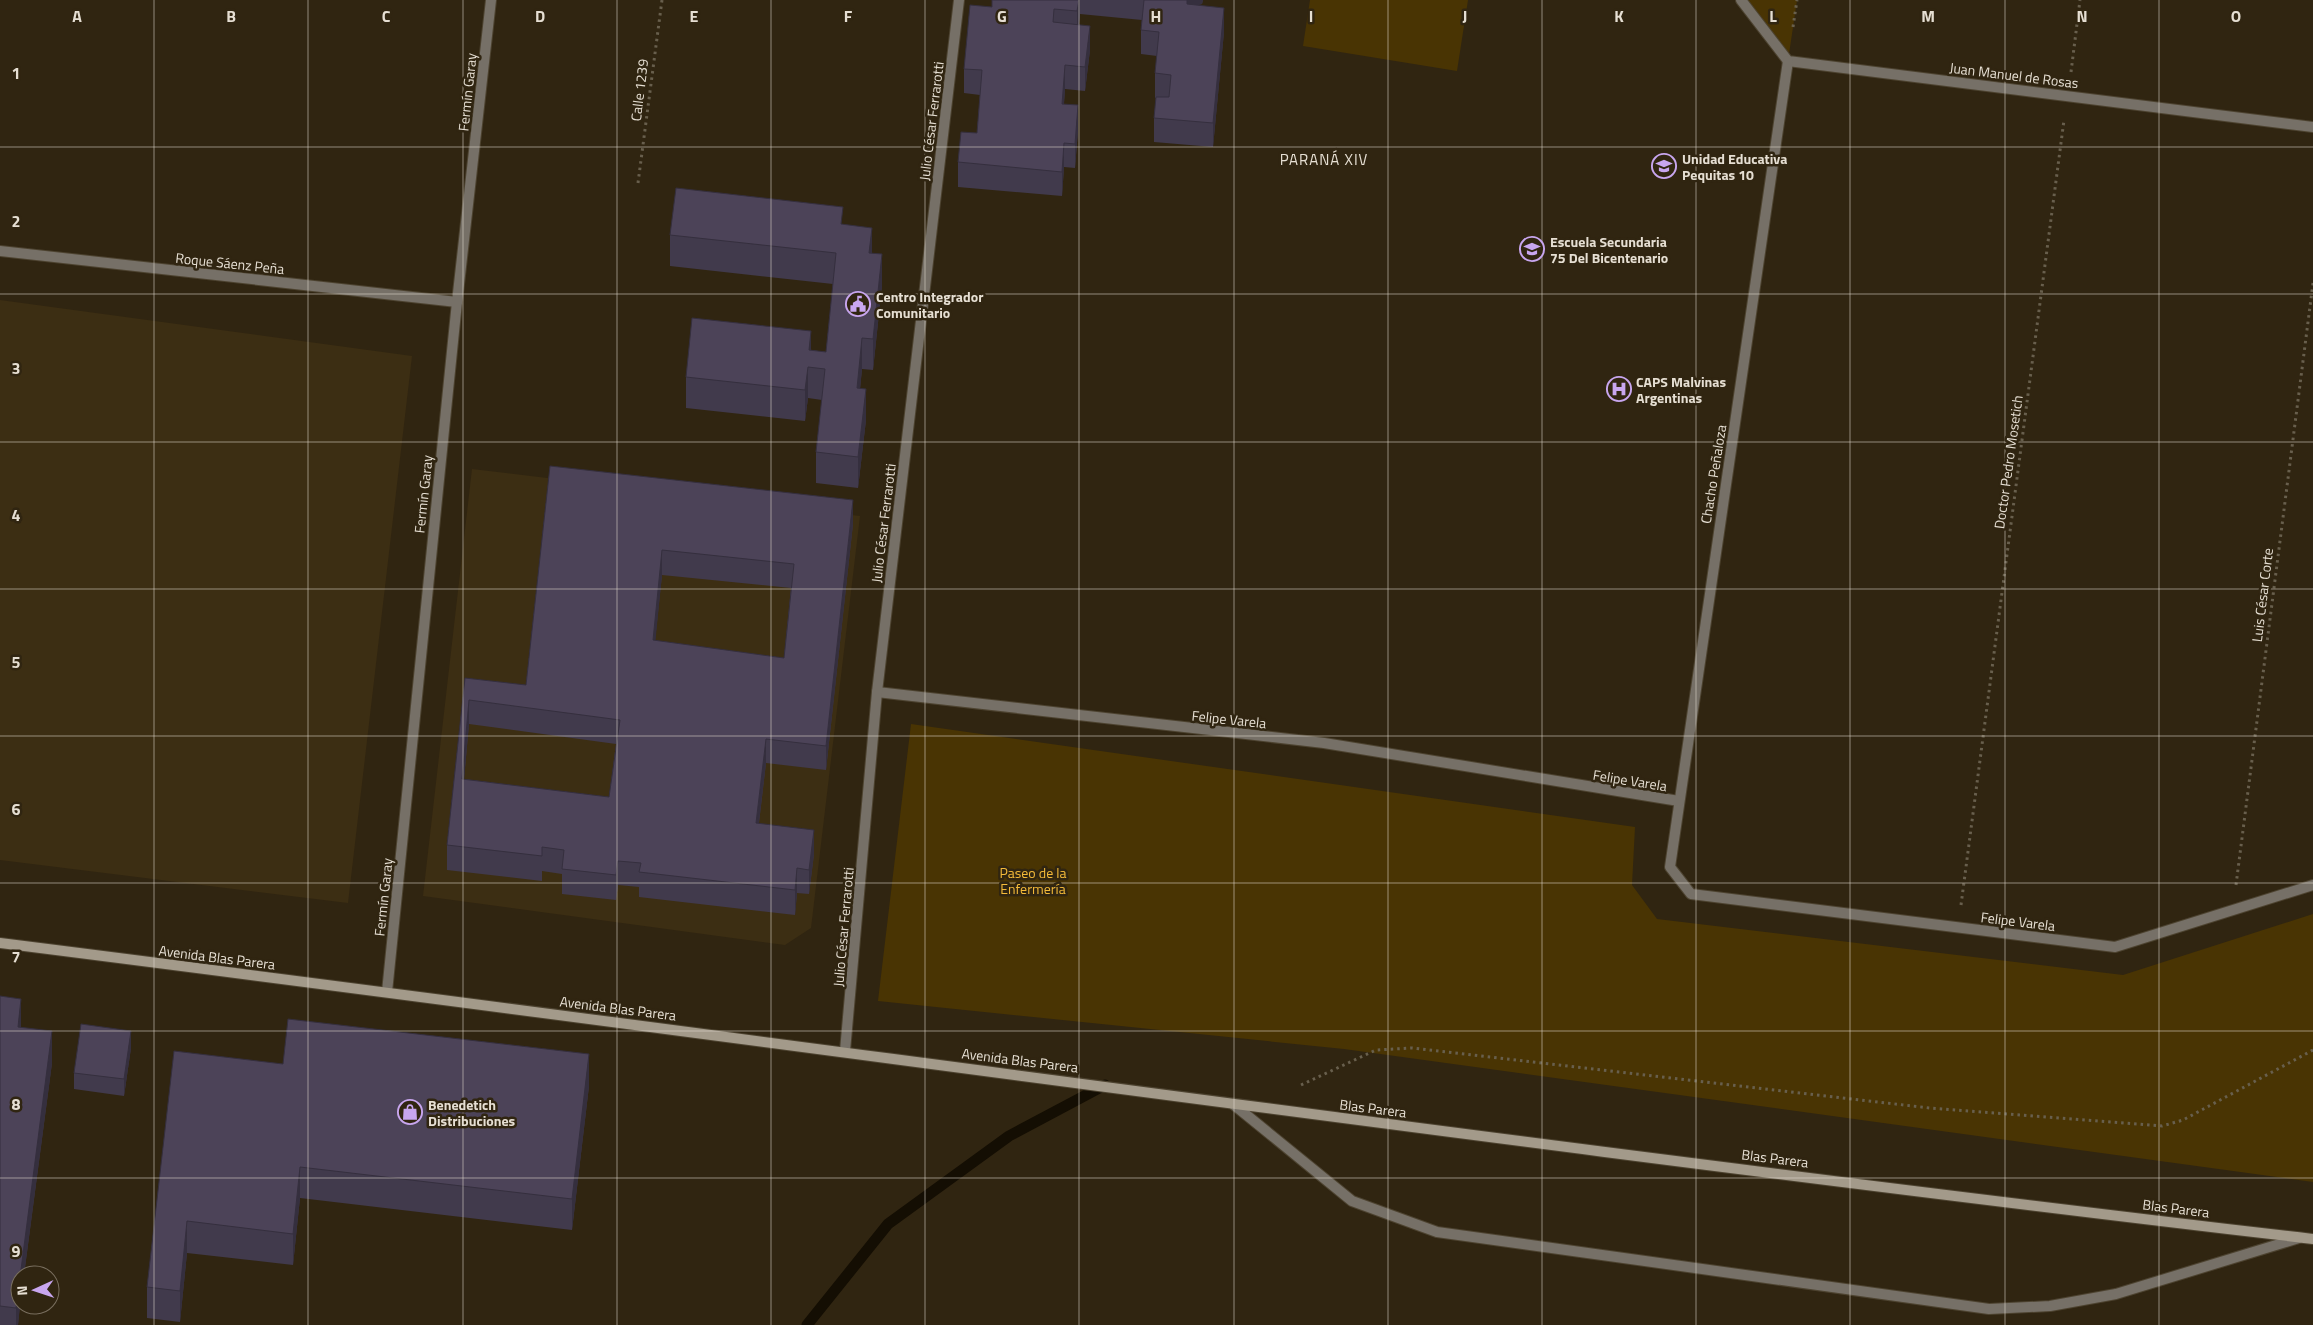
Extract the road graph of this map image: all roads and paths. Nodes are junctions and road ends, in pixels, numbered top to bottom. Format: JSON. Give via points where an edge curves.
{"nodes":[{"id":1,"x":491,"y":0,"type":"edge"},
{"id":2,"x":662,"y":0,"type":"edge"},
{"id":3,"x":959,"y":0,"type":"edge"},
{"id":4,"x":1741,"y":0,"type":"edge"},
{"id":5,"x":2080,"y":0,"type":"edge"},
{"id":6,"x":1788,"y":61,"type":"junction"},
{"id":7,"x":2068,"y":95,"type":"junction"},
{"id":8,"x":2313,"y":127,"type":"edge"},
{"id":9,"x":638,"y":183,"type":"dead end"},
{"id":10,"x":0,"y":251,"type":"edge"},
{"id":11,"x":2313,"y":283,"type":"edge"},
{"id":12,"x":457,"y":302,"type":"junction"},
{"id":13,"x":878,"y":692,"type":"junction"},
{"id":14,"x":1679,"y":801,"type":"junction"},
{"id":15,"x":2313,"y":884,"type":"edge"},
{"id":16,"x":2233,"y":910,"type":"junction"},
{"id":17,"x":1958,"y":928,"type":"junction"},
{"id":18,"x":0,"y":944,"type":"edge"},
{"id":19,"x":387,"y":992,"type":"junction"},
{"id":20,"x":2313,"y":1050,"type":"edge"},
{"id":21,"x":845,"y":1051,"type":"junction"},
{"id":22,"x":1301,"y":1085,"type":"dead end"},
{"id":23,"x":1233,"y":1104,"type":"junction"},
{"id":24,"x":2299,"y":1238,"type":"junction"},
{"id":25,"x":2313,"y":1239,"type":"edge"}],
"edges":[{"from":1,"to":12,"type":"street","name":"Fermín Garay"},
{"from":2,"to":9,"type":"path","name":"Calle 1239"},
{"from":3,"to":13,"type":"street","name":"Julio César Ferrarotti"},
{"from":4,"to":6,"type":"street"},
{"from":5,"to":7,"type":"path","name":"Doctor Pedro Mosetich"},
{"from":6,"to":7,"type":"street","name":"Juan Manuel de Rosas"},
{"from":6,"to":14,"type":"street","name":"Chacho Peñaloza"},
{"from":7,"to":8,"type":"street","name":"Juan Manuel de Rosas"},
{"from":7,"to":17,"type":"path","name":"Doctor Pedro Mosetich"},
{"from":10,"to":12,"type":"street","name":"Roque Sáenz Peña"},
{"from":11,"to":16,"type":"path","name":"Luis César Corte"},
{"from":12,"to":19,"type":"street","name":"Fermín Garay"},
{"from":13,"to":14,"type":"street","name":"Felipe Varela","via":[[1324,744]]},
{"from":13,"to":21,"type":"street","name":"Julio César Ferrarotti"},
{"from":14,"to":17,"type":"street","name":"Felipe Varela","via":[[1670,867],[1691,894]]},
{"from":15,"to":16,"type":"street","name":"Felipe Varela"},
{"from":16,"to":17,"type":"street","name":"Felipe Varela","via":[[2115,947]]},
{"from":18,"to":19,"type":"main road","name":"Avenida Blas Parera"},
{"from":19,"to":21,"type":"main road","name":"Avenida Blas Parera"},
{"from":20,"to":22,"type":"path","via":[[2183,1120],[2162,1126],[1930,1108],[1412,1048],[1376,1050]]},
{"from":21,"to":23,"type":"main road","name":"Avenida Blas Parera"},
{"from":23,"to":24,"type":"main road","name":"Blas Parera"},
{"from":23,"to":24,"type":"street","via":[[1352,1202],[1437,1232],[1990,1309],[2050,1306],[2116,1294]]},
{"from":24,"to":25,"type":"main road","name":"Blas Parera"}]}
